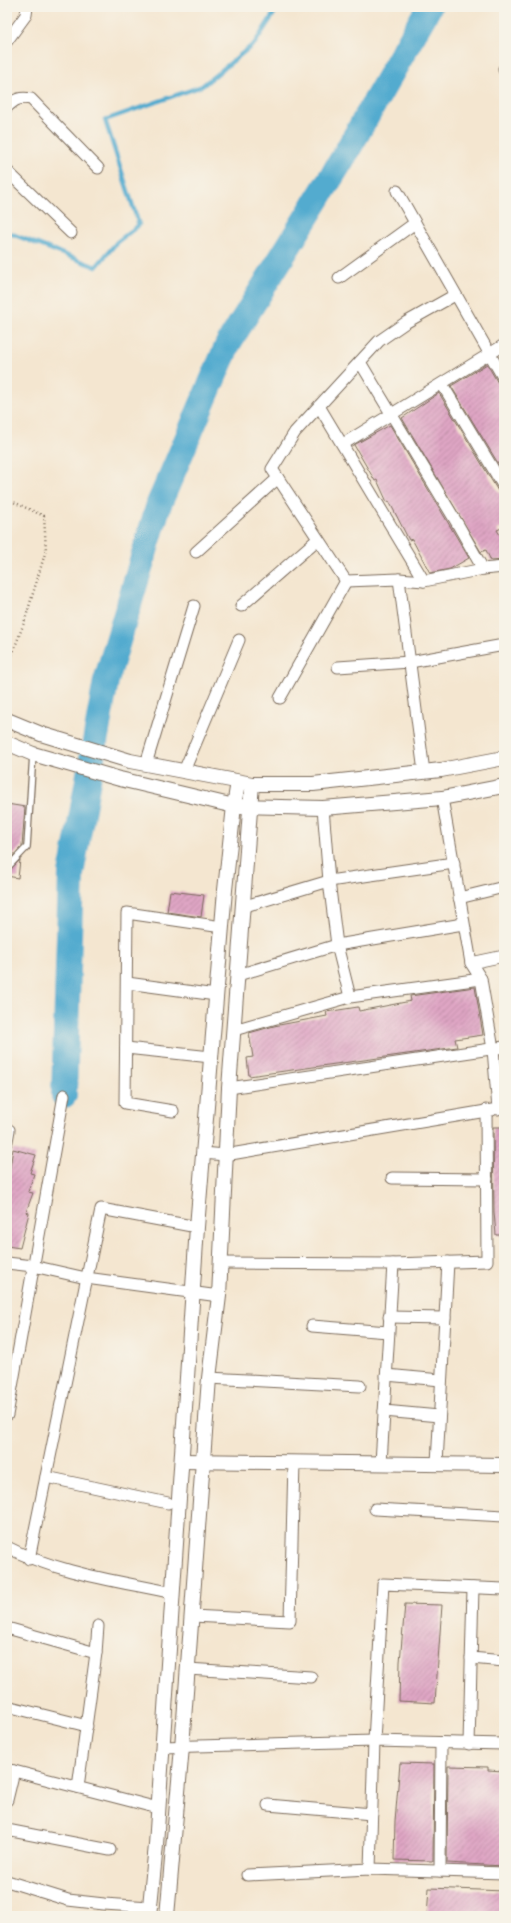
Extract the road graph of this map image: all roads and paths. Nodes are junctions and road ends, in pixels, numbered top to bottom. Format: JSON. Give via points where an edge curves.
{"nodes":[{"id":1,"x":27,"y":7,"type":"edge"},
{"id":2,"x":7,"y":41,"type":"edge"},
{"id":3,"x":7,"y":107,"type":"edge"},
{"id":4,"x":98,"y":168,"type":"dead end"},
{"id":5,"x":7,"y":171,"type":"edge"},
{"id":6,"x":397,"y":191,"type":"dead end"},
{"id":7,"x":415,"y":223,"type":"junction"},
{"id":8,"x":71,"y":233,"type":"dead end"},
{"id":9,"x":339,"y":278,"type":"dead end"},
{"id":10,"x":455,"y":295,"type":"junction"},
{"id":11,"x":504,"y":345,"type":"edge"},
{"id":12,"x":489,"y":356,"type":"junction"},
{"id":13,"x":360,"y":362,"type":"junction"},
{"id":14,"x":504,"y":379,"type":"edge"},
{"id":15,"x":442,"y":384,"type":"junction"},
{"id":16,"x":319,"y":406,"type":"junction"},
{"id":17,"x":392,"y":414,"type":"junction"},
{"id":18,"x":343,"y":444,"type":"junction"},
{"id":19,"x":278,"y":478,"type":"junction"},
{"id":20,"x":504,"y":486,"type":"edge"},
{"id":21,"x":7,"y":499,"type":"edge"},
{"id":22,"x":318,"y":538,"type":"junction"},
{"id":23,"x":196,"y":552,"type":"dead end"},
{"id":24,"x":504,"y":568,"type":"edge"},
{"id":25,"x":483,"y":569,"type":"junction"},
{"id":26,"x":399,"y":580,"type":"junction"},
{"id":27,"x":346,"y":581,"type":"junction"},
{"id":28,"x":424,"y":581,"type":"junction"},
{"id":29,"x":194,"y":606,"type":"dead end"},
{"id":30,"x":240,"y":606,"type":"dead end"},
{"id":31,"x":239,"y":640,"type":"dead end"},
{"id":32,"x":504,"y":646,"type":"edge"},
{"id":33,"x":410,"y":662,"type":"junction"},
{"id":34,"x":338,"y":666,"type":"dead end"},
{"id":35,"x":7,"y":668,"type":"edge"},
{"id":36,"x":280,"y":698,"type":"dead end"},
{"id":37,"x":7,"y":720,"type":"edge"},
{"id":38,"x":7,"y":743,"type":"edge"},
{"id":39,"x":33,"y":754,"type":"junction"},
{"id":40,"x":504,"y":758,"type":"edge"},
{"id":41,"x":146,"y":764,"type":"junction"},
{"id":42,"x":184,"y":771,"type":"junction"},
{"id":43,"x":424,"y":772,"type":"junction"},
{"id":44,"x":245,"y":783,"type":"junction"},
{"id":45,"x":504,"y":786,"type":"edge"},
{"id":46,"x":442,"y":798,"type":"junction"},
{"id":47,"x":234,"y":806,"type":"junction"},
{"id":48,"x":250,"y":806,"type":"junction"},
{"id":49,"x":323,"y":808,"type":"junction"},
{"id":50,"x":454,"y":863,"type":"junction"},
{"id":51,"x":7,"y":868,"type":"edge"},
{"id":52,"x":329,"y":881,"type":"junction"},
{"id":53,"x":504,"y":887,"type":"edge"},
{"id":54,"x":459,"y":898,"type":"junction"},
{"id":55,"x":242,"y":907,"type":"junction"},
{"id":56,"x":463,"y":924,"type":"junction"},
{"id":57,"x":222,"y":927,"type":"junction"},
{"id":58,"x":337,"y":945,"type":"junction"},
{"id":59,"x":504,"y":956,"type":"edge"},
{"id":60,"x":471,"y":963,"type":"junction"},
{"id":61,"x":238,"y":975,"type":"junction"},
{"id":62,"x":481,"y":979,"type":"junction"},
{"id":63,"x":127,"y":983,"type":"junction"},
{"id":64,"x":216,"y":995,"type":"junction"},
{"id":65,"x":350,"y":997,"type":"junction"},
{"id":66,"x":234,"y":1030,"type":"junction"},
{"id":67,"x":126,"y":1048,"type":"junction"},
{"id":68,"x":499,"y":1048,"type":"edge"},
{"id":69,"x":211,"y":1057,"type":"junction"},
{"id":70,"x":229,"y":1088,"type":"junction"},
{"id":71,"x":64,"y":1095,"type":"dead end"},
{"id":72,"x":501,"y":1109,"type":"edge"},
{"id":73,"x":486,"y":1110,"type":"junction"},
{"id":74,"x":173,"y":1111,"type":"dead end"},
{"id":75,"x":7,"y":1129,"type":"edge"},
{"id":76,"x":7,"y":1141,"type":"edge"},
{"id":77,"x":203,"y":1153,"type":"junction"},
{"id":78,"x":225,"y":1155,"type":"junction"},
{"id":79,"x":392,"y":1178,"type":"dead end"},
{"id":80,"x":487,"y":1179,"type":"junction"},
{"id":81,"x":197,"y":1227,"type":"junction"},
{"id":82,"x":448,"y":1262,"type":"junction"},
{"id":83,"x":7,"y":1263,"type":"edge"},
{"id":84,"x":221,"y":1263,"type":"junction"},
{"id":85,"x":393,"y":1264,"type":"junction"},
{"id":86,"x":34,"y":1266,"type":"junction"},
{"id":87,"x":86,"y":1278,"type":"junction"},
{"id":88,"x":193,"y":1292,"type":"junction"},
{"id":89,"x":219,"y":1296,"type":"junction"},
{"id":90,"x":389,"y":1316,"type":"junction"},
{"id":91,"x":445,"y":1318,"type":"junction"},
{"id":92,"x":312,"y":1326,"type":"dead end"},
{"id":93,"x":388,"y":1332,"type":"junction"},
{"id":94,"x":386,"y":1375,"type":"junction"},
{"id":95,"x":209,"y":1378,"type":"junction"},
{"id":96,"x":442,"y":1380,"type":"junction"},
{"id":97,"x":360,"y":1386,"type":"dead end"},
{"id":98,"x":384,"y":1411,"type":"junction"},
{"id":99,"x":7,"y":1416,"type":"edge"},
{"id":100,"x":439,"y":1416,"type":"junction"},
{"id":101,"x":182,"y":1461,"type":"junction"},
{"id":102,"x":203,"y":1462,"type":"junction"},
{"id":103,"x":294,"y":1462,"type":"junction"},
{"id":104,"x":381,"y":1463,"type":"junction"},
{"id":105,"x":437,"y":1463,"type":"junction"},
{"id":106,"x":504,"y":1465,"type":"edge"},
{"id":107,"x":46,"y":1477,"type":"junction"},
{"id":108,"x":168,"y":1503,"type":"dead end"},
{"id":109,"x":375,"y":1509,"type":"dead end"},
{"id":110,"x":504,"y":1516,"type":"edge"},
{"id":111,"x":7,"y":1547,"type":"edge"},
{"id":112,"x":29,"y":1558,"type":"junction"},
{"id":113,"x":473,"y":1588,"type":"junction"},
{"id":114,"x":504,"y":1589,"type":"edge"},
{"id":115,"x":173,"y":1593,"type":"junction"},
{"id":116,"x":192,"y":1616,"type":"junction"},
{"id":117,"x":98,"y":1626,"type":"dead end"},
{"id":118,"x":7,"y":1628,"type":"edge"},
{"id":119,"x":96,"y":1653,"type":"junction"},
{"id":120,"x":471,"y":1658,"type":"junction"},
{"id":121,"x":504,"y":1661,"type":"edge"},
{"id":122,"x":188,"y":1669,"type":"junction"},
{"id":123,"x":311,"y":1677,"type":"dead end"},
{"id":124,"x":7,"y":1706,"type":"edge"},
{"id":125,"x":87,"y":1726,"type":"junction"},
{"id":126,"x":374,"y":1742,"type":"junction"},
{"id":127,"x":441,"y":1743,"type":"junction"},
{"id":128,"x":469,"y":1744,"type":"junction"},
{"id":129,"x":504,"y":1744,"type":"edge"},
{"id":130,"x":162,"y":1747,"type":"junction"},
{"id":131,"x":182,"y":1747,"type":"junction"},
{"id":132,"x":10,"y":1771,"type":"edge"},
{"id":133,"x":78,"y":1787,"type":"junction"},
{"id":134,"x":7,"y":1800,"type":"edge"},
{"id":135,"x":268,"y":1805,"type":"dead end"},
{"id":136,"x":158,"y":1808,"type":"junction"},
{"id":137,"x":372,"y":1814,"type":"junction"},
{"id":138,"x":7,"y":1830,"type":"edge"},
{"id":139,"x":110,"y":1850,"type":"dead end"},
{"id":140,"x":370,"y":1869,"type":"junction"},
{"id":141,"x":440,"y":1871,"type":"junction"},
{"id":142,"x":504,"y":1873,"type":"edge"},
{"id":143,"x":247,"y":1875,"type":"dead end"},
{"id":144,"x":7,"y":1881,"type":"edge"},
{"id":145,"x":150,"y":1912,"type":"edge"},
{"id":146,"x":167,"y":1916,"type":"edge"}],
"edges":[{"from":1,"to":2,"type":"street","via":[[26,15]]},
{"from":3,"to":4,"type":"street","via":[[21,97],[31,99]]},
{"from":5,"to":8,"type":"street"},
{"from":6,"to":7,"type":"street"},
{"from":7,"to":9,"type":"street"},
{"from":7,"to":10,"type":"street"},
{"from":10,"to":12,"type":"street"},
{"from":10,"to":13,"type":"street","via":[[379,341]]},
{"from":11,"to":12,"type":"street"},
{"from":12,"to":14,"type":"street"},
{"from":12,"to":15,"type":"street"},
{"from":13,"to":16,"type":"street"},
{"from":13,"to":17,"type":"street"},
{"from":15,"to":17,"type":"street"},
{"from":15,"to":20,"type":"street"},
{"from":16,"to":18,"type":"street"},
{"from":16,"to":19,"type":"street","via":[[295,432],[272,469]]},
{"from":17,"to":18,"type":"street"},
{"from":17,"to":25,"type":"street"},
{"from":18,"to":28,"type":"street"},
{"from":19,"to":22,"type":"street"},
{"from":19,"to":23,"type":"street"},
{"from":21,"to":35,"type":"path","via":[[44,516],[46,550],[25,620]]},
{"from":22,"to":27,"type":"street"},
{"from":22,"to":30,"type":"street"},
{"from":24,"to":25,"type":"street"},
{"from":25,"to":28,"type":"street"},
{"from":26,"to":27,"type":"street"},
{"from":26,"to":28,"type":"street"},
{"from":26,"to":33,"type":"street"},
{"from":27,"to":36,"type":"street"},
{"from":29,"to":41,"type":"street"},
{"from":31,"to":42,"type":"street"},
{"from":32,"to":33,"type":"street"},
{"from":33,"to":34,"type":"street"},
{"from":33,"to":43,"type":"street"},
{"from":37,"to":41,"type":"street","via":[[41,734]]},
{"from":38,"to":39,"type":"street"},
{"from":39,"to":47,"type":"street","via":[[120,779]]},
{"from":39,"to":51,"type":"lane","via":[[27,847]]},
{"from":40,"to":43,"type":"street"},
{"from":41,"to":42,"type":"street"},
{"from":42,"to":44,"type":"street"},
{"from":43,"to":44,"type":"street","via":[[313,784]]},
{"from":44,"to":47,"type":"street"},
{"from":44,"to":48,"type":"street"},
{"from":45,"to":46,"type":"street"},
{"from":46,"to":49,"type":"street"},
{"from":46,"to":50,"type":"street"},
{"from":47,"to":48,"type":"street"},
{"from":47,"to":57,"type":"street"},
{"from":48,"to":49,"type":"street"},
{"from":48,"to":55,"type":"street"},
{"from":49,"to":52,"type":"street"},
{"from":50,"to":52,"type":"street"},
{"from":50,"to":54,"type":"street"},
{"from":52,"to":55,"type":"street"},
{"from":52,"to":58,"type":"street"},
{"from":53,"to":54,"type":"street"},
{"from":54,"to":56,"type":"street"},
{"from":55,"to":61,"type":"street"},
{"from":56,"to":58,"type":"street"},
{"from":56,"to":60,"type":"street"},
{"from":57,"to":63,"type":"street","via":[[127,914]]},
{"from":57,"to":64,"type":"street"},
{"from":58,"to":61,"type":"street"},
{"from":58,"to":65,"type":"street"},
{"from":59,"to":60,"type":"street"},
{"from":60,"to":62,"type":"street"},
{"from":61,"to":66,"type":"street"},
{"from":62,"to":65,"type":"street"},
{"from":62,"to":68,"type":"street"},
{"from":63,"to":64,"type":"street"},
{"from":63,"to":67,"type":"street"},
{"from":64,"to":69,"type":"street"},
{"from":65,"to":66,"type":"street"},
{"from":66,"to":70,"type":"street"},
{"from":67,"to":69,"type":"street"},
{"from":67,"to":74,"type":"street","via":[[126,1103]]},
{"from":68,"to":70,"type":"street"},
{"from":68,"to":72,"type":"street"},
{"from":69,"to":77,"type":"street"},
{"from":70,"to":78,"type":"street"},
{"from":71,"to":86,"type":"street"},
{"from":72,"to":73,"type":"street"},
{"from":73,"to":78,"type":"street"},
{"from":73,"to":80,"type":"street"},
{"from":75,"to":76,"type":"street"},
{"from":77,"to":78,"type":"street"},
{"from":77,"to":81,"type":"street"},
{"from":78,"to":84,"type":"street"},
{"from":79,"to":80,"type":"street"},
{"from":80,"to":82,"type":"street","via":[[487,1261]]},
{"from":81,"to":87,"type":"street","via":[[101,1209]]},
{"from":81,"to":88,"type":"street"},
{"from":82,"to":85,"type":"street"},
{"from":82,"to":91,"type":"street"},
{"from":83,"to":86,"type":"street"},
{"from":84,"to":85,"type":"street"},
{"from":84,"to":89,"type":"street"},
{"from":85,"to":90,"type":"street"},
{"from":86,"to":87,"type":"street"},
{"from":86,"to":99,"type":"street"},
{"from":87,"to":88,"type":"street"},
{"from":87,"to":107,"type":"street"},
{"from":88,"to":89,"type":"street"},
{"from":88,"to":101,"type":"street"},
{"from":89,"to":95,"type":"street"},
{"from":90,"to":91,"type":"street"},
{"from":90,"to":93,"type":"street"},
{"from":91,"to":96,"type":"street"},
{"from":92,"to":93,"type":"street"},
{"from":93,"to":94,"type":"street"},
{"from":94,"to":96,"type":"street"},
{"from":94,"to":98,"type":"street"},
{"from":95,"to":97,"type":"street"},
{"from":95,"to":102,"type":"street"},
{"from":96,"to":100,"type":"street"},
{"from":98,"to":100,"type":"street"},
{"from":98,"to":104,"type":"street"},
{"from":100,"to":105,"type":"street"},
{"from":101,"to":102,"type":"street"},
{"from":101,"to":115,"type":"street"},
{"from":102,"to":103,"type":"street"},
{"from":102,"to":116,"type":"street"},
{"from":103,"to":104,"type":"street"},
{"from":103,"to":116,"type":"street","via":[[290,1621]]},
{"from":104,"to":105,"type":"street"},
{"from":105,"to":106,"type":"street"},
{"from":107,"to":108,"type":"street"},
{"from":107,"to":112,"type":"street"},
{"from":109,"to":110,"type":"street"},
{"from":111,"to":112,"type":"street"},
{"from":112,"to":115,"type":"street"},
{"from":113,"to":114,"type":"street"},
{"from":113,"to":120,"type":"street"},
{"from":113,"to":126,"type":"street","via":[[383,1584]]},
{"from":115,"to":130,"type":"street"},
{"from":116,"to":122,"type":"street"},
{"from":117,"to":119,"type":"street"},
{"from":118,"to":119,"type":"street"},
{"from":119,"to":125,"type":"street"},
{"from":120,"to":121,"type":"street"},
{"from":120,"to":128,"type":"street"},
{"from":122,"to":123,"type":"street"},
{"from":122,"to":131,"type":"street"},
{"from":124,"to":125,"type":"street"},
{"from":125,"to":133,"type":"street"},
{"from":126,"to":127,"type":"street"},
{"from":126,"to":131,"type":"street"},
{"from":126,"to":137,"type":"street"},
{"from":127,"to":128,"type":"street"},
{"from":127,"to":141,"type":"street"},
{"from":128,"to":129,"type":"street"},
{"from":130,"to":131,"type":"street"},
{"from":130,"to":136,"type":"street"},
{"from":131,"to":146,"type":"street"},
{"from":132,"to":133,"type":"street"},
{"from":132,"to":134,"type":"street"},
{"from":133,"to":136,"type":"street"},
{"from":135,"to":137,"type":"street"},
{"from":136,"to":145,"type":"street"},
{"from":137,"to":140,"type":"street"},
{"from":138,"to":139,"type":"street"},
{"from":140,"to":141,"type":"street"},
{"from":140,"to":143,"type":"street"},
{"from":141,"to":142,"type":"street"},
{"from":144,"to":145,"type":"street","via":[[68,1900]]}]}
